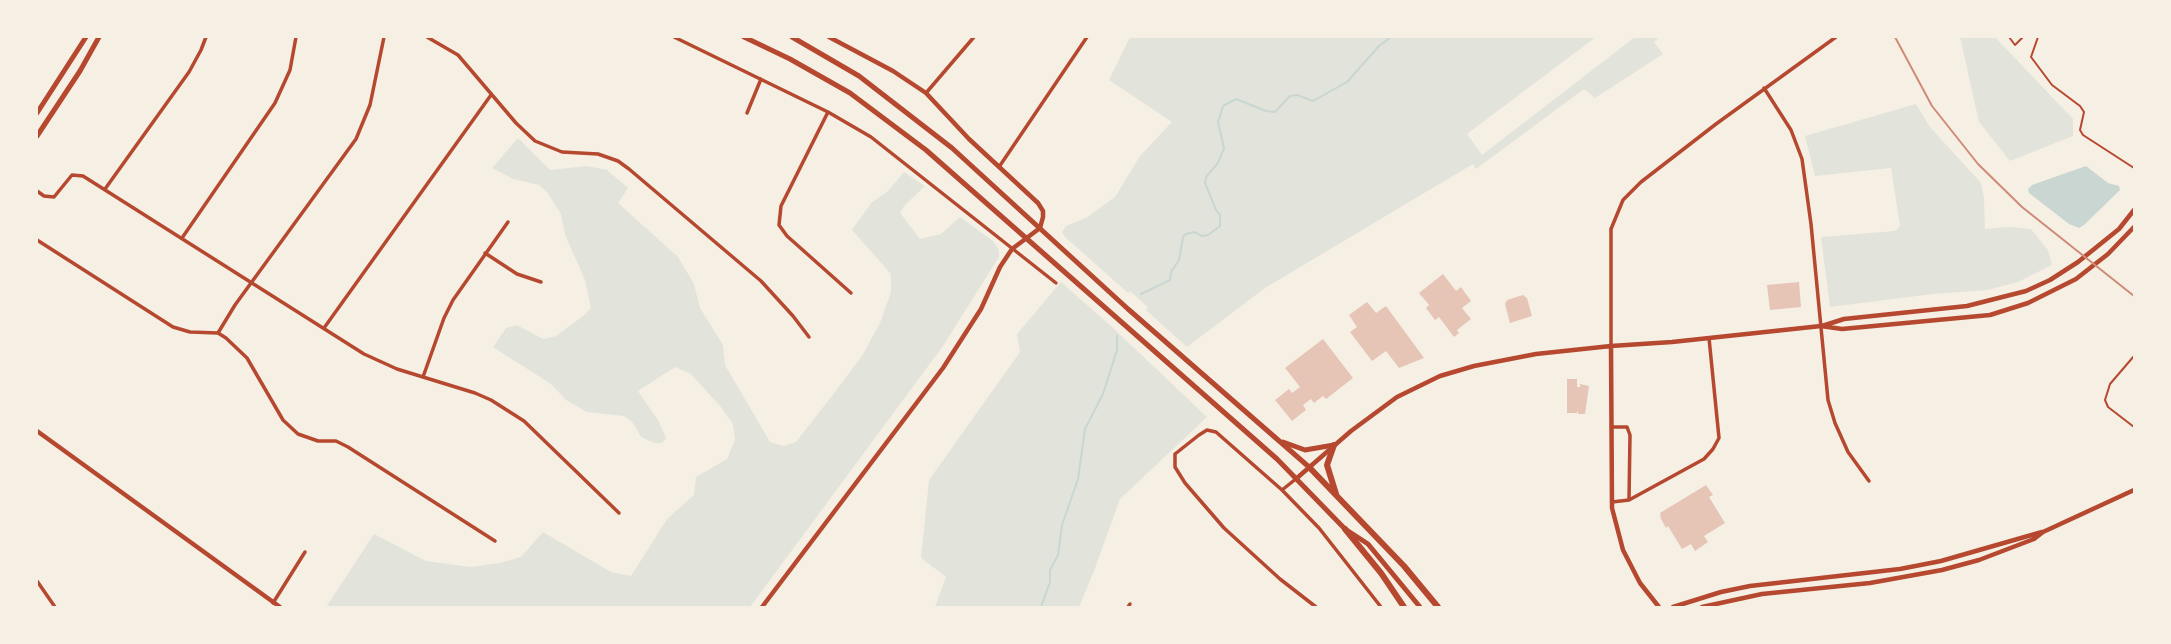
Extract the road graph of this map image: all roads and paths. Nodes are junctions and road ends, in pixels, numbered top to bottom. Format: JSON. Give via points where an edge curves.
{"nodes":[{"id":1,"x":86,"y":37,"type":"edge"},
{"id":2,"x":99,"y":37,"type":"edge"},
{"id":3,"x":206,"y":37,"type":"edge"},
{"id":4,"x":296,"y":37,"type":"edge"},
{"id":5,"x":384,"y":37,"type":"edge"},
{"id":6,"x":427,"y":37,"type":"edge"},
{"id":7,"x":674,"y":37,"type":"edge"},
{"id":8,"x":744,"y":37,"type":"edge"},
{"id":9,"x":792,"y":37,"type":"edge"},
{"id":10,"x":829,"y":37,"type":"edge"},
{"id":11,"x":974,"y":37,"type":"edge"},
{"id":12,"x":1087,"y":37,"type":"edge"},
{"id":13,"x":1836,"y":37,"type":"edge"},
{"id":14,"x":2009,"y":37,"type":"edge"},
{"id":15,"x":2023,"y":37,"type":"edge"},
{"id":16,"x":2038,"y":37,"type":"edge"},
{"id":17,"x":761,"y":79,"type":"junction"},
{"id":18,"x":1764,"y":88,"type":"junction"},
{"id":19,"x":926,"y":93,"type":"junction"},
{"id":20,"x":491,"y":95,"type":"junction"},
{"id":21,"x":828,"y":112,"type":"junction"},
{"id":22,"x":37,"y":113,"type":"edge"},
{"id":23,"x":747,"y":113,"type":"dead end"},
{"id":24,"x":37,"y":136,"type":"edge"},
{"id":25,"x":999,"y":167,"type":"junction"},
{"id":26,"x":2134,"y":168,"type":"edge"},
{"id":27,"x":105,"y":189,"type":"junction"},
{"id":28,"x":37,"y":191,"type":"edge"},
{"id":29,"x":2134,"y":210,"type":"edge"},
{"id":30,"x":508,"y":222,"type":"dead end"},
{"id":31,"x":2134,"y":227,"type":"edge"},
{"id":32,"x":1040,"y":228,"type":"junction"},
{"id":33,"x":182,"y":238,"type":"junction"},
{"id":34,"x":1025,"y":238,"type":"junction"},
{"id":35,"x":37,"y":240,"type":"edge"},
{"id":36,"x":1012,"y":249,"type":"junction"},
{"id":37,"x":485,"y":253,"type":"junction"},
{"id":38,"x":541,"y":282,"type":"dead end"},
{"id":39,"x":251,"y":283,"type":"junction"},
{"id":40,"x":1056,"y":283,"type":"dead end"},
{"id":41,"x":851,"y":293,"type":"dead end"},
{"id":42,"x":1821,"y":326,"type":"junction"},
{"id":43,"x":324,"y":328,"type":"junction"},
{"id":44,"x":218,"y":333,"type":"junction"},
{"id":45,"x":809,"y":337,"type":"dead end"},
{"id":46,"x":1709,"y":338,"type":"junction"},
{"id":47,"x":1611,"y":346,"type":"junction"},
{"id":48,"x":2134,"y":356,"type":"edge"},
{"id":49,"x":423,"y":377,"type":"junction"},
{"id":50,"x":1610,"y":428,"type":"junction"},
{"id":51,"x":2134,"y":428,"type":"edge"},
{"id":52,"x":37,"y":431,"type":"edge"},
{"id":53,"x":1276,"y":439,"type":"junction"},
{"id":54,"x":1334,"y":445,"type":"junction"},
{"id":55,"x":1309,"y":467,"type":"junction"},
{"id":56,"x":1297,"y":478,"type":"junction"},
{"id":57,"x":1869,"y":481,"type":"dead end"},
{"id":58,"x":1282,"y":490,"type":"junction"},
{"id":59,"x":2134,"y":490,"type":"edge"},
{"id":60,"x":1337,"y":496,"type":"junction"},
{"id":61,"x":1629,"y":500,"type":"junction"},
{"id":62,"x":1612,"y":502,"type":"junction"},
{"id":63,"x":619,"y":513,"type":"dead end"},
{"id":64,"x":1345,"y":529,"type":"junction"},
{"id":65,"x":2043,"y":532,"type":"junction"},
{"id":66,"x":495,"y":541,"type":"dead end"},
{"id":67,"x":305,"y":552,"type":"dead end"},
{"id":68,"x":37,"y":581,"type":"edge"},
{"id":69,"x":273,"y":603,"type":"junction"},
{"id":70,"x":55,"y":607,"type":"edge"},
{"id":71,"x":279,"y":607,"type":"edge"},
{"id":72,"x":762,"y":607,"type":"edge"},
{"id":73,"x":1316,"y":607,"type":"edge"},
{"id":74,"x":1381,"y":607,"type":"edge"},
{"id":75,"x":1404,"y":607,"type":"edge"},
{"id":76,"x":1420,"y":607,"type":"edge"},
{"id":77,"x":1438,"y":607,"type":"edge"},
{"id":78,"x":1659,"y":607,"type":"edge"},
{"id":79,"x":1673,"y":607,"type":"edge"},
{"id":80,"x":1702,"y":607,"type":"edge"}],
"edges":[{"from":1,"to":22,"type":"main road"},
{"from":2,"to":24,"type":"main road"},
{"from":3,"to":27,"type":"street","via":[[189,72]]},
{"from":4,"to":33,"type":"street","via":[[290,70],[275,103]]},
{"from":5,"to":39,"type":"street","via":[[370,104],[356,139]]},
{"from":6,"to":20,"type":"street","via":[[458,55]]},
{"from":7,"to":17,"type":"street"},
{"from":8,"to":34,"type":"main road","via":[[824,77],[870,107]]},
{"from":9,"to":32,"type":"main road","via":[[888,97]]},
{"from":10,"to":19,"type":"street"},
{"from":11,"to":19,"type":"street"},
{"from":12,"to":25,"type":"street"},
{"from":13,"to":18,"type":"street"},
{"from":14,"to":15,"type":"path","via":[[2015,45]]},
{"from":16,"to":26,"type":"path","via":[[2031,57],[2052,85],[2084,112],[2082,135]]},
{"from":17,"to":21,"type":"street"},
{"from":17,"to":23,"type":"street"},
{"from":18,"to":42,"type":"street","via":[[1788,124],[1802,159]]},
{"from":18,"to":47,"type":"street","via":[[1623,200],[1611,229]]},
{"from":19,"to":25,"type":"street"},
{"from":20,"to":43,"type":"street"},
{"from":20,"to":45,"type":"street","via":[[525,133],[545,147],[598,153],[629,169],[761,281]]},
{"from":21,"to":36,"type":"street","via":[[871,137]]},
{"from":21,"to":41,"type":"street","via":[[781,206],[779,225]]},
{"from":25,"to":32,"type":"street","via":[[1038,203],[1043,211]]},
{"from":27,"to":28,"type":"street","via":[[75,174],[54,197]]},
{"from":27,"to":33,"type":"street"},
{"from":29,"to":42,"type":"street","via":[[2119,229],[2078,262],[2050,280],[1998,300],[1844,319]]},
{"from":30,"to":37,"type":"street"},
{"from":31,"to":42,"type":"street","via":[[2076,279],[1990,315],[1842,329]]},
{"from":32,"to":34,"type":"street"},
{"from":32,"to":53,"type":"main road"},
{"from":33,"to":39,"type":"street"},
{"from":34,"to":36,"type":"street"},
{"from":34,"to":56,"type":"main road"},
{"from":35,"to":44,"type":"street","via":[[173,327]]},
{"from":36,"to":40,"type":"street"},
{"from":36,"to":72,"type":"street","via":[[955,352]]},
{"from":37,"to":38,"type":"street","via":[[517,274]]},
{"from":37,"to":49,"type":"street","via":[[444,318]]},
{"from":39,"to":43,"type":"street"},
{"from":39,"to":44,"type":"street"},
{"from":42,"to":46,"type":"street"},
{"from":42,"to":57,"type":"street","via":[[1835,423]]},
{"from":43,"to":49,"type":"street","via":[[380,363]]},
{"from":44,"to":66,"type":"street","via":[[247,358],[283,420],[298,434],[348,447]]},
{"from":46,"to":47,"type":"street"},
{"from":46,"to":61,"type":"street","via":[[1719,438],[1704,459]]},
{"from":47,"to":50,"type":"street"},
{"from":47,"to":54,"type":"street","via":[[1514,358],[1440,376],[1397,397]]},
{"from":48,"to":51,"type":"lane","via":[[2110,384],[2105,400]]},
{"from":49,"to":63,"type":"street","via":[[475,393],[511,411]]},
{"from":50,"to":61,"type":"street","via":[[1627,427],[1630,435]]},
{"from":50,"to":62,"type":"street"},
{"from":52,"to":69,"type":"street"},
{"from":53,"to":54,"type":"main road","via":[[1305,450]]},
{"from":53,"to":55,"type":"main road"},
{"from":54,"to":55,"type":"street"},
{"from":54,"to":60,"type":"highway","via":[[1327,465]]},
{"from":55,"to":56,"type":"street"},
{"from":55,"to":60,"type":"highway"},
{"from":56,"to":58,"type":"street"},
{"from":56,"to":64,"type":"main road"},
{"from":58,"to":73,"type":"street","via":[[1216,432],[1207,430],[1175,454],[1175,467],[1224,528]]},
{"from":58,"to":74,"type":"street","via":[[1319,528]]},
{"from":59,"to":65,"type":"street"},
{"from":60,"to":77,"type":"highway"},
{"from":61,"to":62,"type":"street"},
{"from":62,"to":78,"type":"street","via":[[1623,550]]},
{"from":64,"to":75,"type":"highway"},
{"from":64,"to":76,"type":"main road","via":[[1368,544]]},
{"from":65,"to":79,"type":"street","via":[[1941,561],[1750,586]]},
{"from":65,"to":80,"type":"street","via":[[1979,560],[1942,570],[1762,594]]},
{"from":67,"to":69,"type":"street"},
{"from":68,"to":70,"type":"street"},
{"from":69,"to":71,"type":"street"}]}
